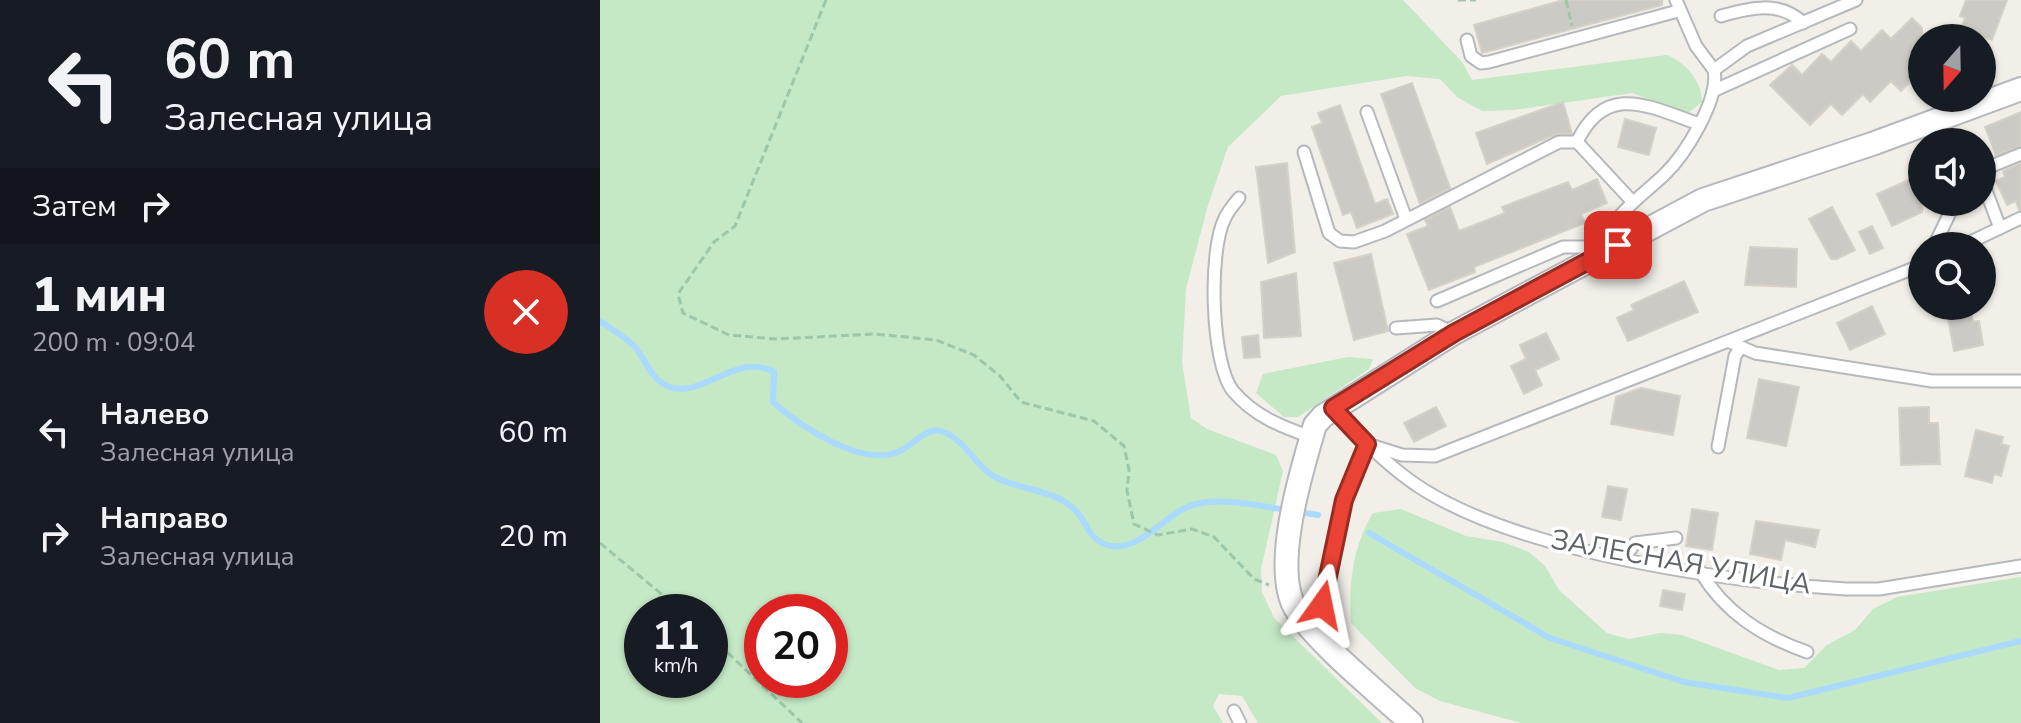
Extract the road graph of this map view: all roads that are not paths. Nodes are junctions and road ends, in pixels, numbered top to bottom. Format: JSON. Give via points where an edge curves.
{"nodes":[{"id":1,"x":1856,"y":0,"type":"edge"},
{"id":2,"x":1677,"y":5,"type":"edge"},
{"id":3,"x":1721,"y":16,"type":"dead end"},
{"id":4,"x":1803,"y":23,"type":"junction"},
{"id":5,"x":1850,"y":29,"type":"dead end"},
{"id":6,"x":1467,"y":40,"type":"dead end"},
{"id":7,"x":1714,"y":70,"type":"junction"},
{"id":8,"x":2021,"y":89,"type":"edge"},
{"id":9,"x":1713,"y":91,"type":"junction"},
{"id":10,"x":1367,"y":112,"type":"dead end"},
{"id":11,"x":1699,"y":124,"type":"junction"},
{"id":12,"x":1577,"y":142,"type":"junction"},
{"id":13,"x":1304,"y":152,"type":"dead end"},
{"id":14,"x":2021,"y":154,"type":"edge"},
{"id":15,"x":1996,"y":164,"type":"edge"},
{"id":16,"x":1239,"y":198,"type":"dead end"},
{"id":17,"x":1631,"y":200,"type":"junction"},
{"id":18,"x":1996,"y":216,"type":"edge"},
{"id":19,"x":2021,"y":218,"type":"edge"},
{"id":20,"x":1406,"y":219,"type":"junction"},
{"id":21,"x":2000,"y":228,"type":"junction"},
{"id":22,"x":1992,"y":232,"type":"edge"},
{"id":23,"x":1598,"y":256,"type":"junction"},
{"id":24,"x":1908,"y":271,"type":"edge"},
{"id":25,"x":1437,"y":301,"type":"dead end"},
{"id":26,"x":1396,"y":328,"type":"dead end"},
{"id":27,"x":1454,"y":333,"type":"junction"},
{"id":28,"x":1736,"y":344,"type":"junction"},
{"id":29,"x":2021,"y":381,"type":"edge"},
{"id":30,"x":1333,"y":408,"type":"junction"},
{"id":31,"x":1311,"y":437,"type":"junction"},
{"id":32,"x":1367,"y":444,"type":"junction"},
{"id":33,"x":1718,"y":447,"type":"dead end"},
{"id":34,"x":1676,"y":538,"type":"dead end"},
{"id":35,"x":1624,"y":558,"type":"junction"},
{"id":36,"x":2021,"y":566,"type":"edge"},
{"id":37,"x":1700,"y":571,"type":"junction"},
{"id":38,"x":1316,"y":631,"type":"junction"},
{"id":39,"x":1807,"y":652,"type":"dead end"},
{"id":40,"x":1234,"y":711,"type":"dead end"},
{"id":41,"x":1240,"y":723,"type":"edge"},
{"id":42,"x":1411,"y":723,"type":"edge"}],
"edges":[{"from":1,"to":4,"type":"lane"},
{"from":2,"to":6,"type":"lane","via":[[1576,41],[1481,63],[1471,56]]},
{"from":2,"to":7,"type":"lane"},
{"from":3,"to":4,"type":"lane","via":[[1770,6]]},
{"from":4,"to":7,"type":"lane","via":[[1747,46]]},
{"from":5,"to":9,"type":"lane"},
{"from":7,"to":9,"type":"lane"},
{"from":8,"to":23,"type":"street","via":[[1724,192]]},
{"from":9,"to":11,"type":"lane"},
{"from":10,"to":20,"type":"lane"},
{"from":11,"to":12,"type":"lane","via":[[1633,101],[1621,102],[1607,106]]},
{"from":11,"to":17,"type":"lane","via":[[1664,175]]},
{"from":12,"to":17,"type":"lane"},
{"from":12,"to":20,"type":"lane","via":[[1542,149]]},
{"from":13,"to":20,"type":"lane","via":[[1329,233],[1340,241],[1354,242]]},
{"from":14,"to":15,"type":"lane"},
{"from":16,"to":31,"type":"lane","via":[[1224,219],[1216,259],[1223,373],[1255,412]]},
{"from":17,"to":23,"type":"lane"},
{"from":18,"to":21,"type":"lane"},
{"from":19,"to":21,"type":"lane"},
{"from":21,"to":22,"type":"lane"},
{"from":23,"to":25,"type":"lane","via":[[1585,247],[1563,247]]},
{"from":23,"to":27,"type":"street"},
{"from":24,"to":28,"type":"lane"},
{"from":26,"to":27,"type":"lane","via":[[1443,325]]},
{"from":27,"to":30,"type":"street"},
{"from":28,"to":29,"type":"lane","via":[[1755,353],[1932,381]]},
{"from":28,"to":32,"type":"lane","via":[[1435,456],[1402,455]]},
{"from":28,"to":33,"type":"lane"},
{"from":30,"to":31,"type":"street","via":[[1315,425]]},
{"from":30,"to":32,"type":"lane","name":"ЗАЛЕСНАЯ УЛИЦА"},
{"from":31,"to":38,"type":"street","via":[[1285,579],[1296,610]]},
{"from":32,"to":35,"type":"lane","name":"ЗАЛЕСНАЯ УЛИЦА","via":[[1447,503],[1507,528]]},
{"from":32,"to":38,"type":"lane","via":[[1344,500]]},
{"from":34,"to":35,"type":"lane","via":[[1635,543]]},
{"from":35,"to":37,"type":"lane","name":"ЗАЛЕСНАЯ УЛИЦА"},
{"from":36,"to":37,"type":"lane","name":"ЗАЛЕСНАЯ УЛИЦА","via":[[1879,589]]},
{"from":37,"to":39,"type":"lane","via":[[1747,624]]},
{"from":38,"to":42,"type":"street"},
{"from":40,"to":41,"type":"lane"}]}
